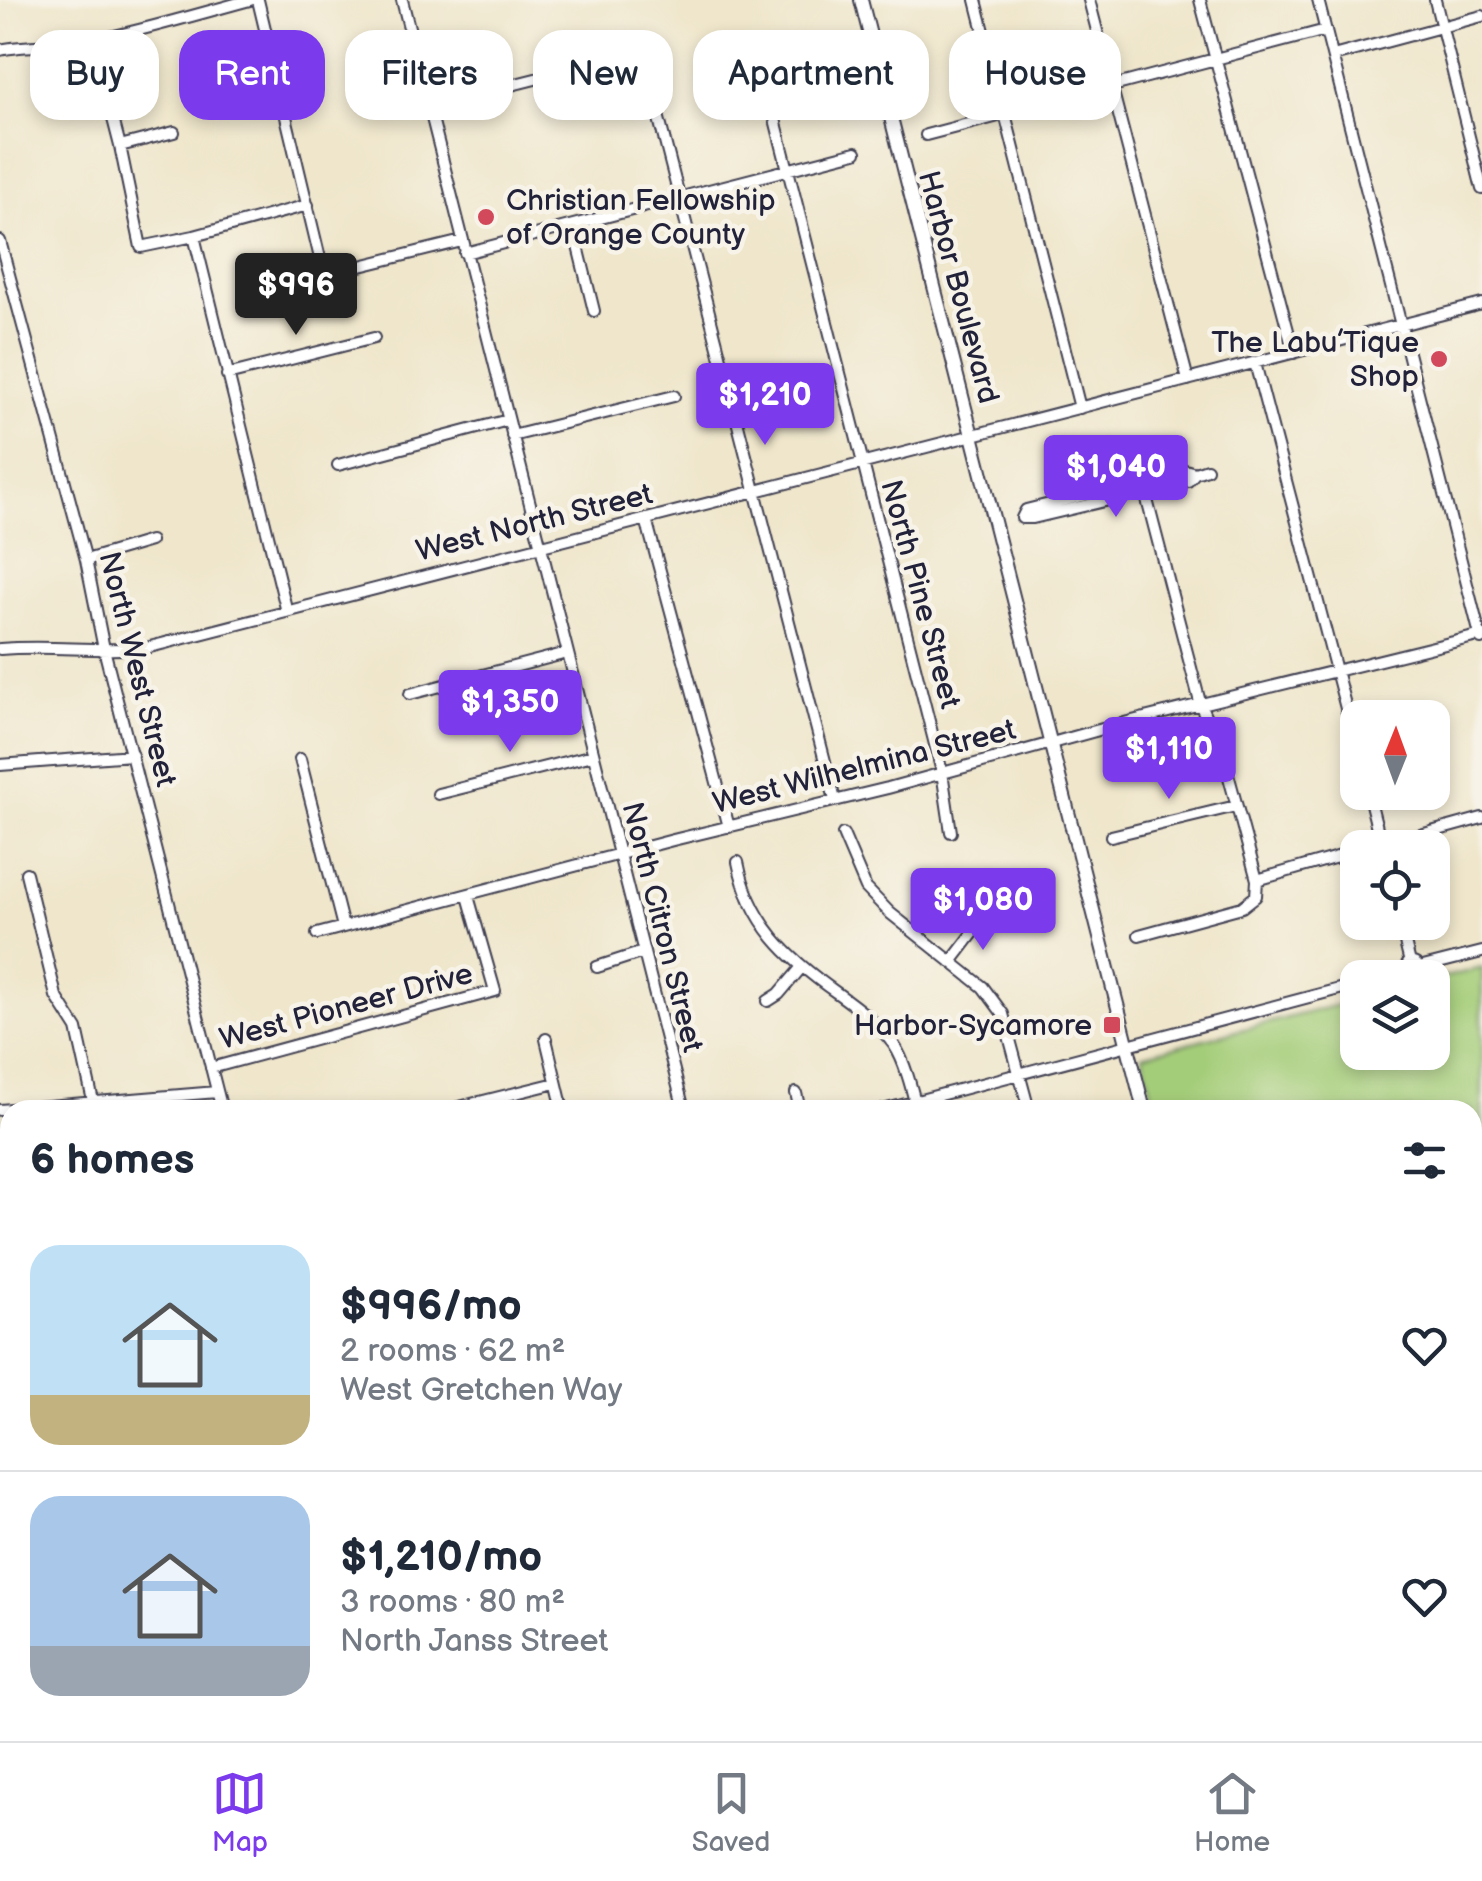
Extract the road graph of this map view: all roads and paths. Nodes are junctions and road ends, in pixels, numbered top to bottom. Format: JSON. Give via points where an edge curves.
{"nodes":[{"id":1,"x":250,"y":0,"type":"edge"},
{"id":2,"x":258,"y":0,"type":"edge"},
{"id":3,"x":402,"y":0,"type":"edge"},
{"id":4,"x":861,"y":0,"type":"edge"},
{"id":5,"x":976,"y":0,"type":"edge"},
{"id":6,"x":1090,"y":0,"type":"edge"},
{"id":7,"x":1200,"y":0,"type":"edge"},
{"id":8,"x":1318,"y":0,"type":"edge"},
{"id":9,"x":1435,"y":0,"type":"edge"},
{"id":10,"x":1482,"y":16,"type":"edge"},
{"id":11,"x":1442,"y":27,"type":"junction"},
{"id":12,"x":135,"y":30,"type":"edge"},
{"id":13,"x":409,"y":30,"type":"edge"},
{"id":14,"x":984,"y":30,"type":"edge"},
{"id":15,"x":1098,"y":30,"type":"edge"},
{"id":16,"x":1326,"y":30,"type":"junction"},
{"id":17,"x":30,"y":45,"type":"edge"},
{"id":18,"x":0,"y":50,"type":"edge"},
{"id":19,"x":1333,"y":56,"type":"junction"},
{"id":20,"x":1215,"y":61,"type":"junction"},
{"id":21,"x":1121,"y":85,"type":"edge"},
{"id":22,"x":113,"y":120,"type":"edge"},
{"id":23,"x":431,"y":120,"type":"edge"},
{"id":24,"x":659,"y":120,"type":"edge"},
{"id":25,"x":774,"y":120,"type":"edge"},
{"id":26,"x":988,"y":120,"type":"edge"},
{"id":27,"x":1006,"y":120,"type":"edge"},
{"id":28,"x":1121,"y":120,"type":"edge"},
{"id":29,"x":174,"y":132,"type":"dead end"},
{"id":30,"x":926,"y":135,"type":"dead end"},
{"id":31,"x":120,"y":146,"type":"junction"},
{"id":32,"x":856,"y":152,"type":"dead end"},
{"id":33,"x":786,"y":171,"type":"junction"},
{"id":34,"x":1482,"y":189,"type":"edge"},
{"id":35,"x":680,"y":198,"type":"junction"},
{"id":36,"x":308,"y":204,"type":"junction"},
{"id":37,"x":573,"y":226,"type":"junction"},
{"id":38,"x":194,"y":236,"type":"junction"},
{"id":39,"x":1,"y":248,"type":"edge"},
{"id":40,"x":463,"y":248,"type":"junction"},
{"id":41,"x":1482,"y":304,"type":"edge"},
{"id":42,"x":594,"y":311,"type":"dead end"},
{"id":43,"x":1401,"y":325,"type":"junction"},
{"id":44,"x":374,"y":338,"type":"dead end"},
{"id":45,"x":1294,"y":353,"type":"junction"},
{"id":46,"x":1255,"y":363,"type":"junction"},
{"id":47,"x":228,"y":376,"type":"junction"},
{"id":48,"x":1188,"y":380,"type":"junction"},
{"id":49,"x":674,"y":396,"type":"dead end"},
{"id":50,"x":1080,"y":408,"type":"junction"},
{"id":51,"x":508,"y":420,"type":"junction"},
{"id":52,"x":512,"y":436,"type":"junction"},
{"id":53,"x":972,"y":436,"type":"junction"},
{"id":54,"x":861,"y":464,"type":"junction"},
{"id":55,"x":338,"y":465,"type":"dead end"},
{"id":56,"x":755,"y":491,"type":"junction"},
{"id":57,"x":1145,"y":492,"type":"junction"},
{"id":58,"x":646,"y":519,"type":"junction"},
{"id":59,"x":150,"y":542,"type":"dead end"},
{"id":60,"x":540,"y":546,"type":"junction"},
{"id":61,"x":86,"y":560,"type":"junction"},
{"id":62,"x":287,"y":612,"type":"junction"},
{"id":63,"x":1482,"y":637,"type":"edge"},
{"id":64,"x":0,"y":649,"type":"edge"},
{"id":65,"x":104,"y":649,"type":"junction"},
{"id":66,"x":568,"y":653,"type":"junction"},
{"id":67,"x":1336,"y":671,"type":"junction"},
{"id":68,"x":410,"y":694,"type":"dead end"},
{"id":69,"x":1344,"y":700,"type":"edge"},
{"id":70,"x":1201,"y":706,"type":"junction"},
{"id":71,"x":1050,"y":744,"type":"junction"},
{"id":72,"x":132,"y":754,"type":"junction"},
{"id":73,"x":592,"y":755,"type":"junction"},
{"id":74,"x":300,"y":759,"type":"dead end"},
{"id":75,"x":0,"y":765,"type":"edge"},
{"id":76,"x":942,"y":772,"type":"junction"},
{"id":77,"x":438,"y":794,"type":"dead end"},
{"id":78,"x":835,"y":800,"type":"junction"},
{"id":79,"x":1236,"y":806,"type":"junction"},
{"id":80,"x":1482,"y":818,"type":"edge"},
{"id":81,"x":729,"y":827,"type":"junction"},
{"id":82,"x":1439,"y":830,"type":"edge"},
{"id":83,"x":951,"y":832,"type":"dead end"},
{"id":84,"x":844,"y":834,"type":"dead end"},
{"id":85,"x":1111,"y":836,"type":"dead end"},
{"id":86,"x":618,"y":856,"type":"junction"},
{"id":87,"x":1340,"y":857,"type":"edge"},
{"id":88,"x":738,"y":862,"type":"dead end"},
{"id":89,"x":26,"y":873,"type":"dead end"},
{"id":90,"x":1256,"y":880,"type":"junction"},
{"id":91,"x":468,"y":896,"type":"junction"},
{"id":92,"x":984,"y":919,"type":"dead end"},
{"id":93,"x":342,"y":927,"type":"junction"},
{"id":94,"x":317,"y":934,"type":"dead end"},
{"id":95,"x":1139,"y":936,"type":"dead end"},
{"id":96,"x":643,"y":952,"type":"junction"},
{"id":97,"x":1482,"y":952,"type":"edge"},
{"id":98,"x":1446,"y":960,"type":"edge"},
{"id":99,"x":951,"y":962,"type":"junction"},
{"id":100,"x":597,"y":967,"type":"dead end"},
{"id":101,"x":800,"y":968,"type":"junction"},
{"id":102,"x":1340,"y":989,"type":"edge"},
{"id":103,"x":768,"y":1001,"type":"dead end"},
{"id":104,"x":546,"y":1039,"type":"dead end"},
{"id":105,"x":1128,"y":1044,"type":"junction"},
{"id":106,"x":211,"y":1068,"type":"junction"},
{"id":107,"x":1020,"y":1076,"type":"junction"},
{"id":108,"x":556,"y":1082,"type":"junction"},
{"id":109,"x":217,"y":1092,"type":"junction"},
{"id":110,"x":796,"y":1092,"type":"dead end"},
{"id":111,"x":94,"y":1100,"type":"edge"},
{"id":112,"x":147,"y":1100,"type":"edge"},
{"id":113,"x":219,"y":1100,"type":"edge"},
{"id":114,"x":486,"y":1100,"type":"edge"},
{"id":115,"x":560,"y":1100,"type":"edge"},
{"id":116,"x":681,"y":1100,"type":"edge"},
{"id":117,"x":798,"y":1100,"type":"edge"},
{"id":118,"x":914,"y":1100,"type":"edge"},
{"id":119,"x":937,"y":1100,"type":"edge"},
{"id":120,"x":1026,"y":1100,"type":"edge"},
{"id":121,"x":1142,"y":1100,"type":"edge"}],
"edges":[{"from":1,"to":12,"type":"street"},
{"from":2,"to":36,"type":"street"},
{"from":3,"to":13,"type":"street","name":"North Citron Street"},
{"from":4,"to":53,"type":"main road","name":"Harbor Boulevard"},
{"from":5,"to":14,"type":"street"},
{"from":6,"to":15,"type":"street"},
{"from":7,"to":20,"type":"street"},
{"from":8,"to":16,"type":"street"},
{"from":9,"to":11,"type":"street"},
{"from":10,"to":11,"type":"street"},
{"from":11,"to":19,"type":"street"},
{"from":11,"to":34,"type":"street"},
{"from":16,"to":19,"type":"street"},
{"from":16,"to":20,"type":"street"},
{"from":17,"to":18,"type":"street"},
{"from":19,"to":43,"type":"street"},
{"from":20,"to":21,"type":"street"},
{"from":20,"to":45,"type":"street"},
{"from":22,"to":31,"type":"street"},
{"from":23,"to":40,"type":"street","name":"North Citron Street"},
{"from":24,"to":35,"type":"street"},
{"from":25,"to":33,"type":"street","name":"North Pine Street"},
{"from":26,"to":30,"type":"street"},
{"from":27,"to":50,"type":"street"},
{"from":28,"to":48,"type":"street"},
{"from":29,"to":31,"type":"street"},
{"from":31,"to":38,"type":"street","via":[[141,247]]},
{"from":32,"to":33,"type":"street"},
{"from":33,"to":35,"type":"street"},
{"from":33,"to":54,"type":"street","name":"North Pine Street"},
{"from":35,"to":37,"type":"street"},
{"from":35,"to":56,"type":"street"},
{"from":36,"to":38,"type":"street"},
{"from":36,"to":40,"type":"street","via":[[324,275]]},
{"from":37,"to":40,"type":"street"},
{"from":37,"to":42,"type":"street"},
{"from":38,"to":47,"type":"street"},
{"from":39,"to":61,"type":"street","name":"North West Street"},
{"from":40,"to":51,"type":"street","name":"North Citron Street"},
{"from":41,"to":43,"type":"street","name":"West North Street"},
{"from":43,"to":45,"type":"street","name":"West North Street"},
{"from":43,"to":63,"type":"street"},
{"from":44,"to":47,"type":"street"},
{"from":45,"to":46,"type":"street","name":"West North Street"},
{"from":46,"to":48,"type":"street","name":"West North Street"},
{"from":46,"to":67,"type":"street"},
{"from":47,"to":62,"type":"street"},
{"from":48,"to":50,"type":"street","name":"West North Street"},
{"from":49,"to":52,"type":"street"},
{"from":50,"to":53,"type":"street","name":"West North Street"},
{"from":51,"to":52,"type":"street","name":"North Citron Street"},
{"from":51,"to":55,"type":"street"},
{"from":52,"to":60,"type":"street","name":"North Citron Street"},
{"from":53,"to":54,"type":"street","name":"West North Street"},
{"from":53,"to":71,"type":"main road","name":"Harbor Boulevard"},
{"from":54,"to":56,"type":"street","name":"West North Street"},
{"from":54,"to":76,"type":"street","name":"North Pine Street"},
{"from":56,"to":58,"type":"street","name":"West North Street"},
{"from":56,"to":78,"type":"street"},
{"from":57,"to":57,"type":"street","via":[[1034,518],[1021,516],[1201,471]]},
{"from":57,"to":70,"type":"street"},
{"from":58,"to":60,"type":"street","name":"West North Street"},
{"from":58,"to":81,"type":"street"},
{"from":59,"to":61,"type":"street"},
{"from":60,"to":62,"type":"street","name":"West North Street"},
{"from":60,"to":66,"type":"street","name":"North Citron Street"},
{"from":61,"to":65,"type":"street","name":"North West Street"},
{"from":62,"to":65,"type":"street","name":"West North Street","via":[[146,648]]},
{"from":63,"to":67,"type":"street","name":"West Wilhelmina Street"},
{"from":64,"to":65,"type":"street","name":"West North Street"},
{"from":65,"to":72,"type":"street","name":"North West Street"},
{"from":66,"to":68,"type":"street"},
{"from":66,"to":73,"type":"street","name":"North Citron Street"},
{"from":67,"to":69,"type":"street"},
{"from":67,"to":70,"type":"street","name":"West Wilhelmina Street"},
{"from":70,"to":71,"type":"street","name":"West Wilhelmina Street"},
{"from":70,"to":79,"type":"street"},
{"from":71,"to":76,"type":"street","name":"West Wilhelmina Street"},
{"from":71,"to":105,"type":"main road","name":"Harbor Boulevard"},
{"from":72,"to":75,"type":"street"},
{"from":72,"to":106,"type":"street","name":"North West Street"},
{"from":73,"to":77,"type":"street"},
{"from":73,"to":86,"type":"street","name":"North Citron Street"},
{"from":74,"to":93,"type":"street"},
{"from":76,"to":78,"type":"street","name":"West Wilhelmina Street"},
{"from":76,"to":83,"type":"street","name":"North Pine Street"},
{"from":78,"to":81,"type":"street","name":"West Wilhelmina Street"},
{"from":79,"to":85,"type":"street"},
{"from":79,"to":90,"type":"street"},
{"from":80,"to":82,"type":"street"},
{"from":81,"to":86,"type":"street","name":"West Wilhelmina Street"},
{"from":84,"to":99,"type":"street","via":[[866,888]]},
{"from":86,"to":91,"type":"street","name":"West Wilhelmina Street"},
{"from":86,"to":96,"type":"street","name":"North Citron Street"},
{"from":87,"to":90,"type":"street"},
{"from":88,"to":101,"type":"street","via":[[759,921]]},
{"from":89,"to":111,"type":"street","via":[[56,996],[76,1029]]},
{"from":90,"to":95,"type":"street","via":[[1256,896],[1242,907]]},
{"from":91,"to":93,"type":"street","name":"West Wilhelmina Street"},
{"from":91,"to":106,"type":"street","name":"West Pioneer Drive","via":[[495,992]]},
{"from":92,"to":99,"type":"street"},
{"from":93,"to":94,"type":"street","name":"West Wilhelmina Street"},
{"from":96,"to":100,"type":"street"},
{"from":96,"to":116,"type":"street","name":"North Citron Street"},
{"from":97,"to":98,"type":"street"},
{"from":99,"to":107,"type":"street","via":[[1003,1014]]},
{"from":101,"to":103,"type":"street"},
{"from":101,"to":118,"type":"street","via":[[883,1032],[896,1048]]},
{"from":102,"to":105,"type":"street"},
{"from":104,"to":108,"type":"street"},
{"from":105,"to":107,"type":"street"},
{"from":105,"to":121,"type":"main road","name":"Harbor Boulevard"},
{"from":106,"to":109,"type":"street","name":"North West Street"},
{"from":107,"to":119,"type":"street"},
{"from":107,"to":120,"type":"street"},
{"from":108,"to":114,"type":"street"},
{"from":108,"to":115,"type":"street"},
{"from":109,"to":112,"type":"street"},
{"from":109,"to":113,"type":"street","name":"North West Street"},
{"from":110,"to":117,"type":"street"}]}
